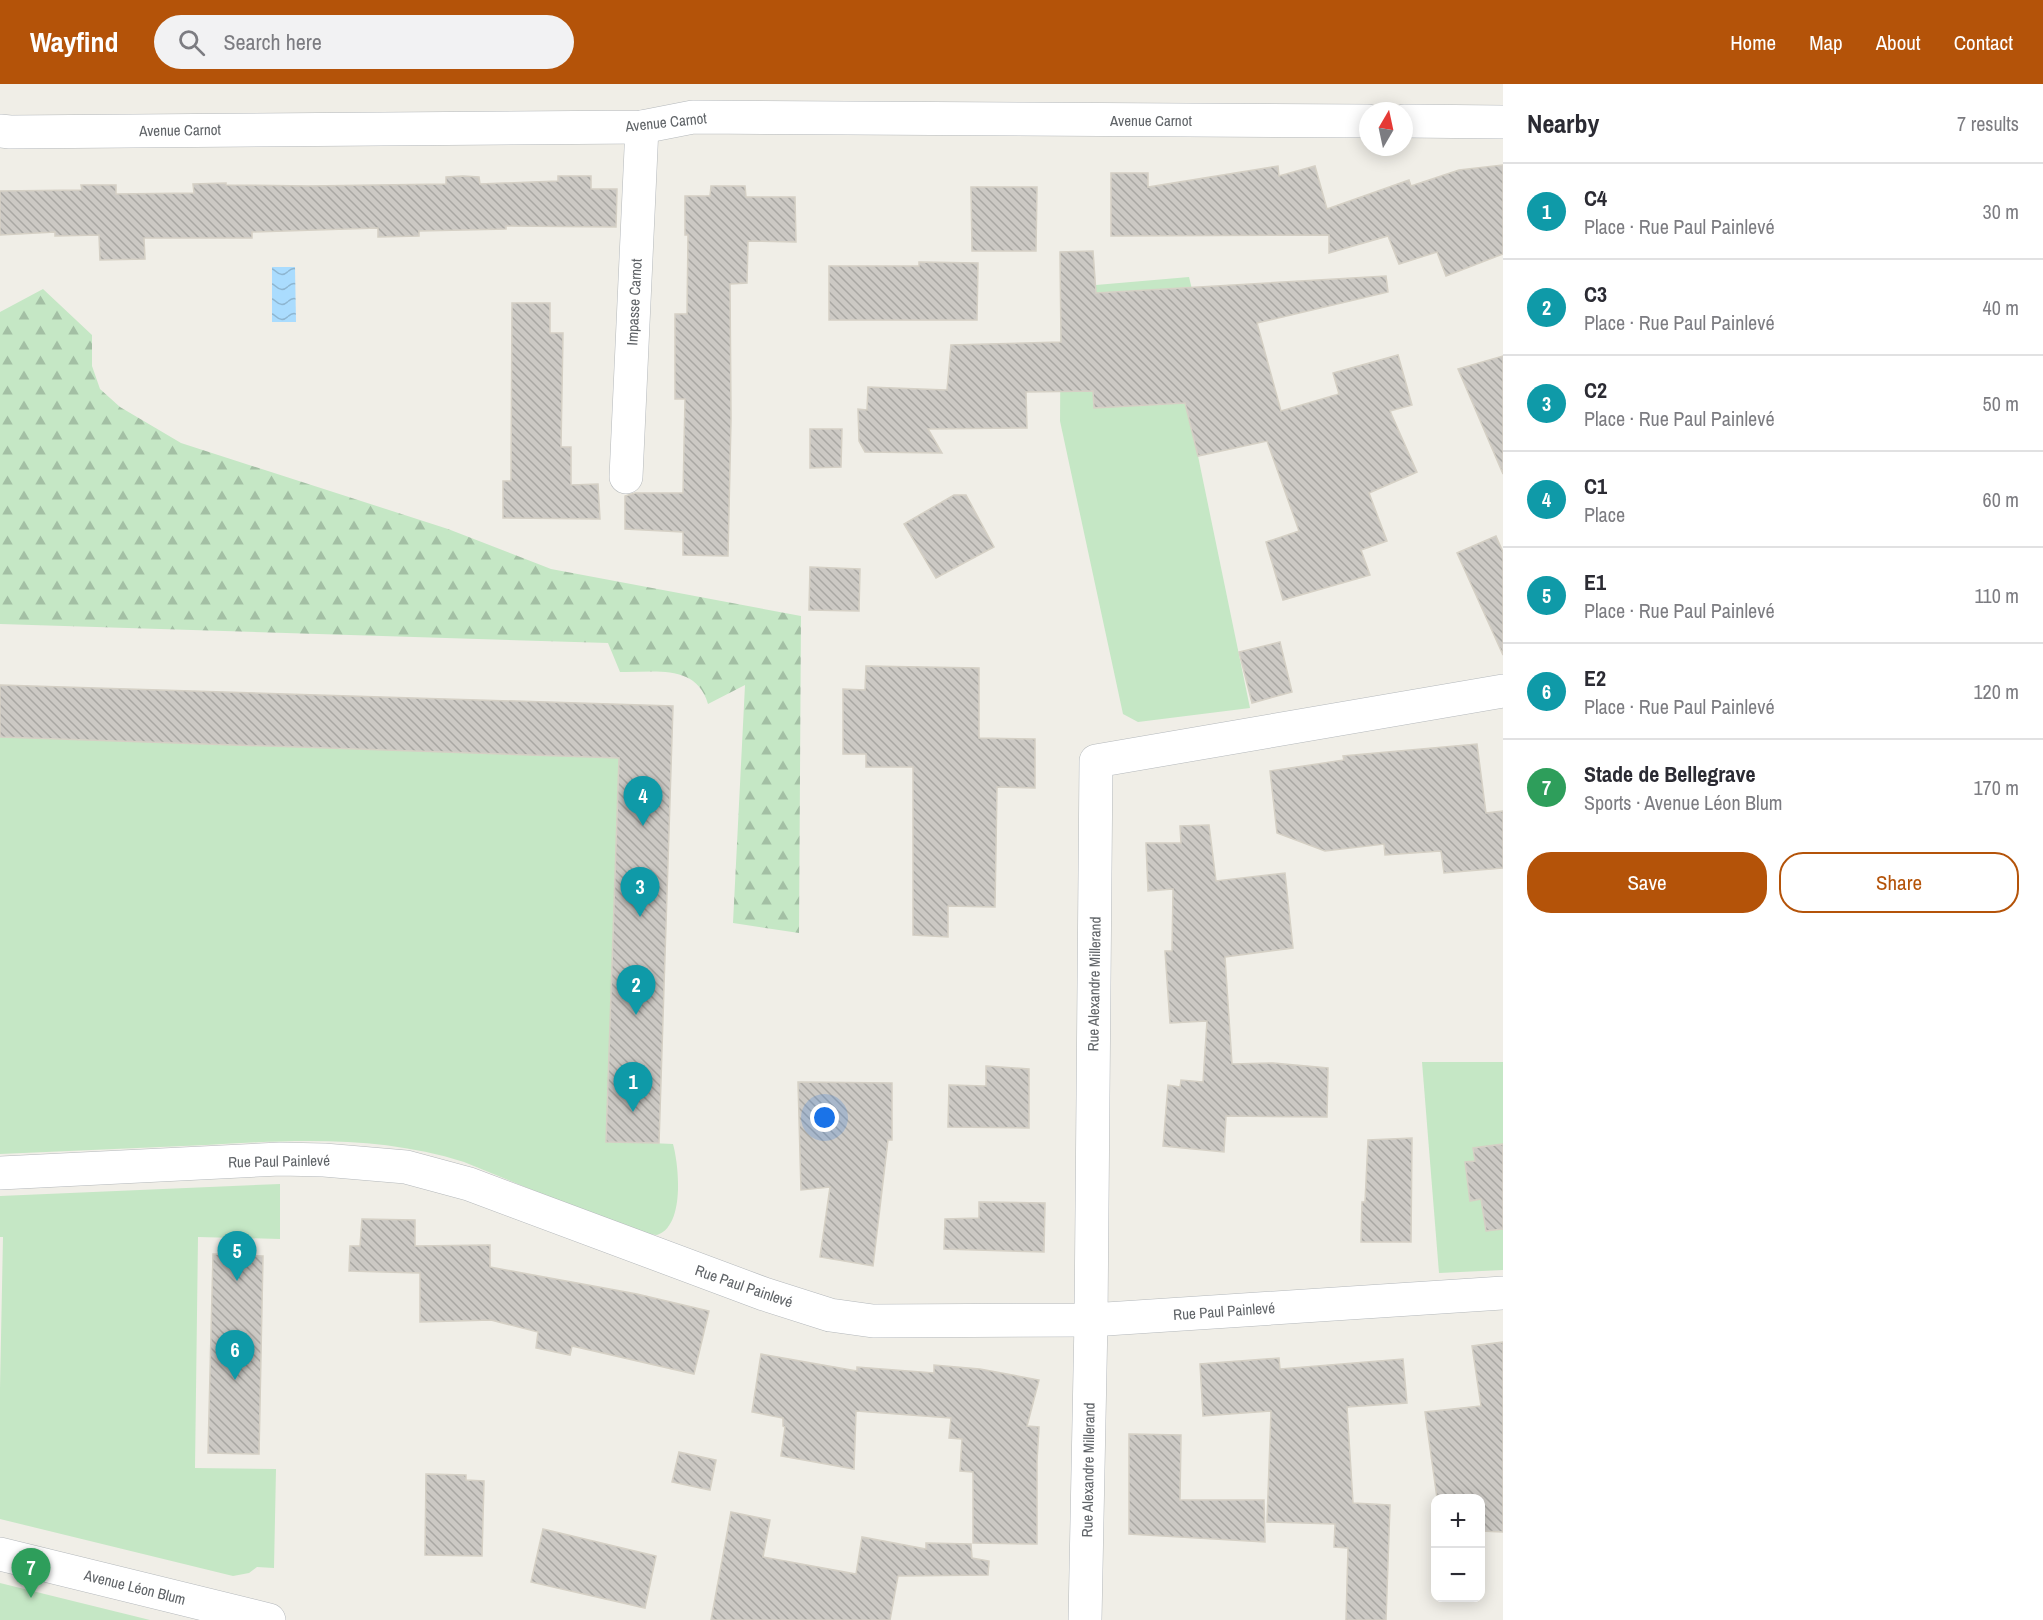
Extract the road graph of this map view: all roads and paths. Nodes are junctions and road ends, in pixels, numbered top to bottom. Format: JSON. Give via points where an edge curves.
{"nodes":[{"id":1,"x":1359,"y":121,"type":"edge"},
{"id":2,"x":1413,"y":121,"type":"edge"},
{"id":3,"x":1503,"y":122,"type":"edge"},
{"id":4,"x":642,"y":127,"type":"junction"},
{"id":5,"x":0,"y":131,"type":"edge"},
{"id":6,"x":626,"y":477,"type":"dead end"},
{"id":7,"x":1503,"y":692,"type":"edge"},
{"id":8,"x":0,"y":1173,"type":"edge"},
{"id":9,"x":1503,"y":1293,"type":"edge"},
{"id":10,"x":1091,"y":1320,"type":"junction"},
{"id":11,"x":0,"y":1554,"type":"edge"},
{"id":12,"x":269,"y":1620,"type":"edge"},
{"id":13,"x":1085,"y":1620,"type":"edge"}],
"edges":[{"from":1,"to":4,"type":"street","name":"Avenue Carnot","via":[[693,117]]},
{"from":2,"to":3,"type":"street"},
{"from":4,"to":5,"type":"street","name":"Avenue Carnot"},
{"from":4,"to":6,"type":"street","name":"Impasse Carnot"},
{"from":7,"to":10,"type":"street","name":"Rue Alexandre Millerand","via":[[1096,761]]},
{"from":8,"to":10,"type":"street","name":"Rue Paul Painlevé","via":[[280,1159],[406,1167],[470,1185],[690,1268],[830,1315],[925,1322]]},
{"from":9,"to":10,"type":"street","name":"Rue Paul Painlevé"},
{"from":10,"to":13,"type":"street","name":"Rue Alexandre Millerand"},
{"from":11,"to":12,"type":"street","name":"Avenue Léon Blum"}]}
